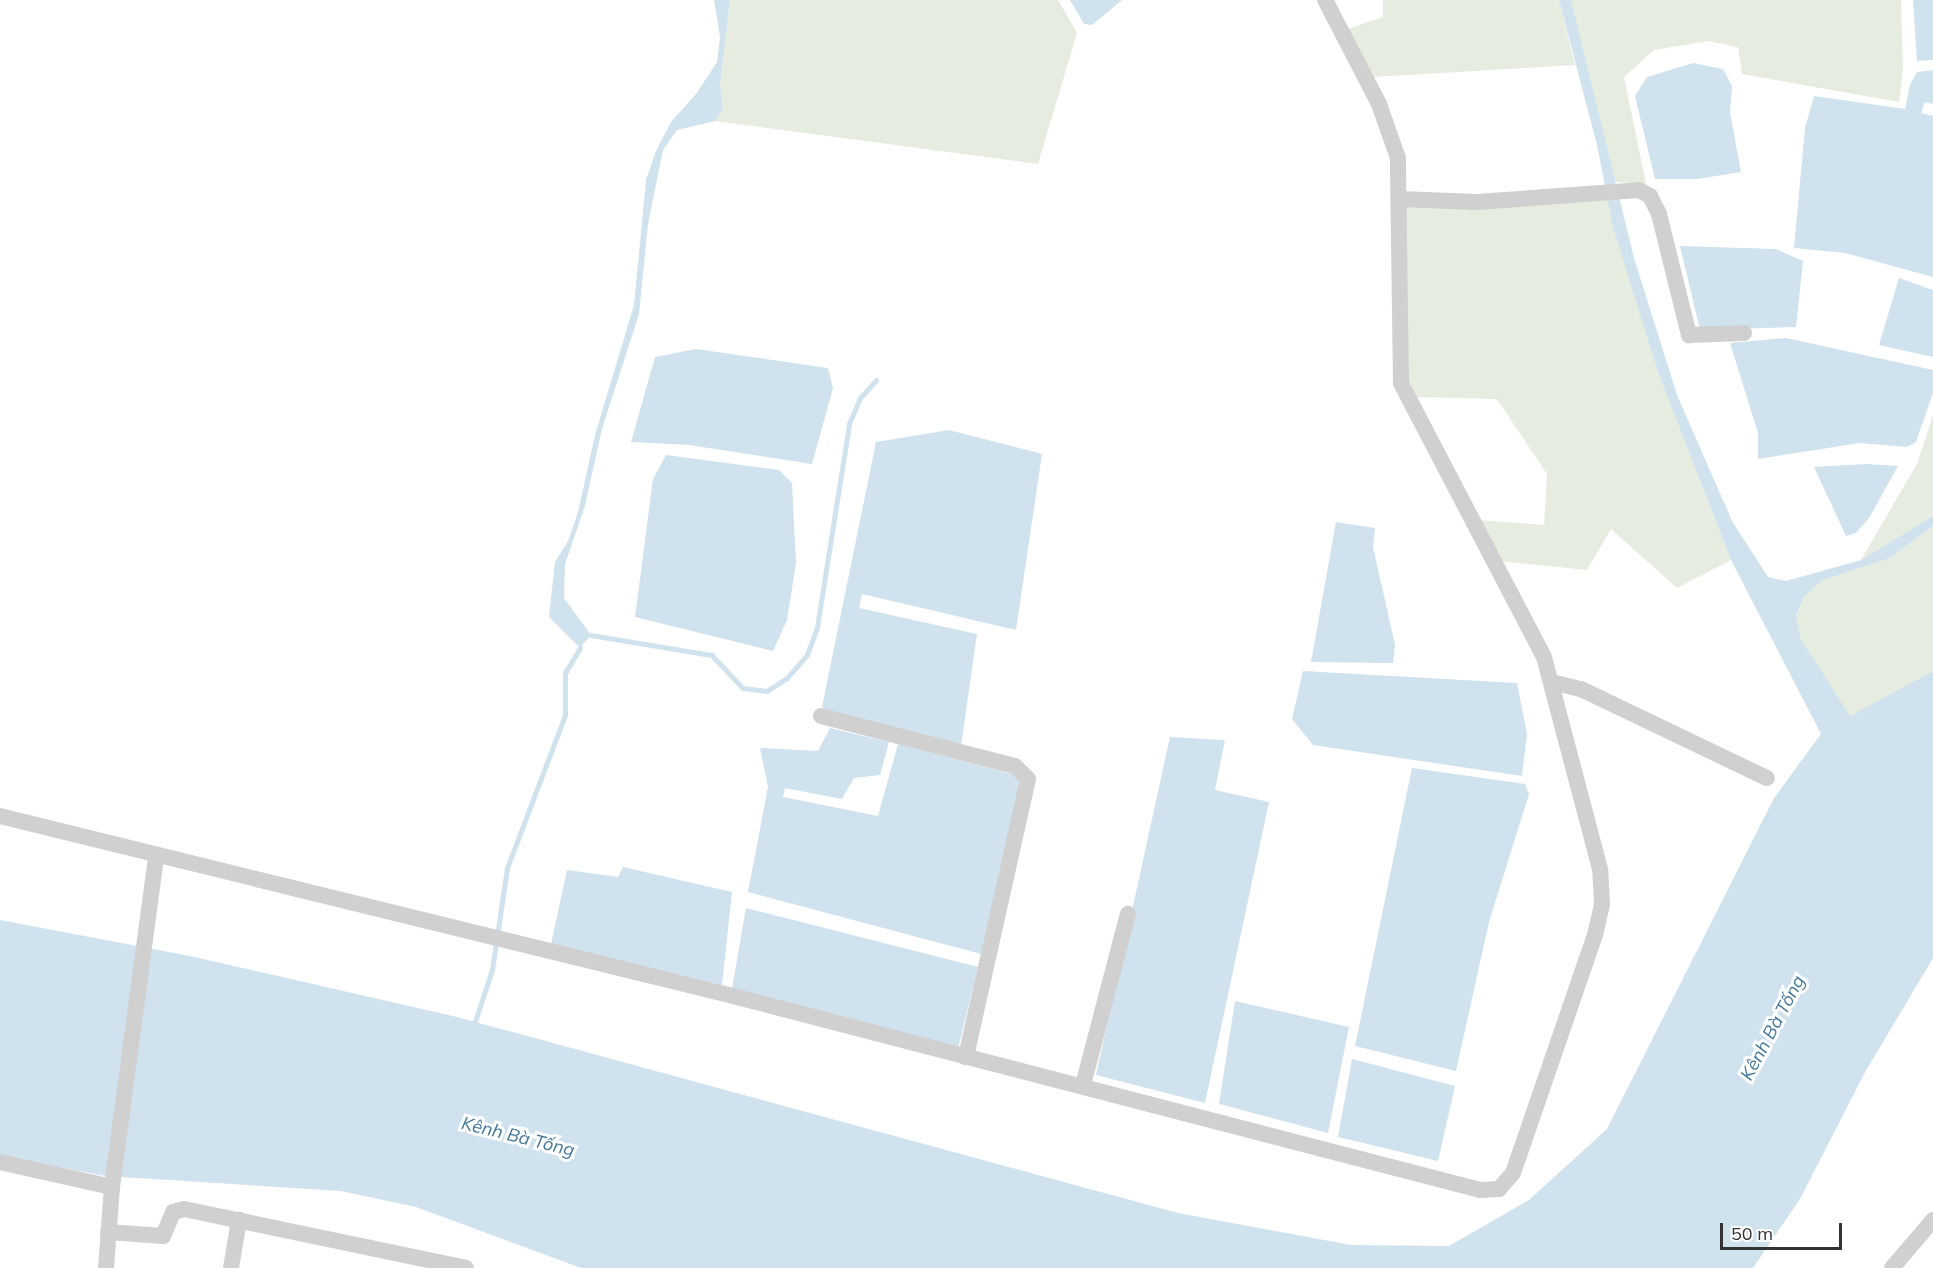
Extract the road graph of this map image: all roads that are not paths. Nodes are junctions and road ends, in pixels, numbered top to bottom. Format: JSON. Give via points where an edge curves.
{"nodes":[{"id":1,"x":1325,"y":0,"type":"edge"},
{"id":2,"x":1400,"y":199,"type":"junction"},
{"id":3,"x":1744,"y":333,"type":"dead end"},
{"id":4,"x":1552,"y":682,"type":"junction"},
{"id":5,"x":821,"y":716,"type":"dead end"},
{"id":6,"x":1767,"y":778,"type":"dead end"},
{"id":7,"x":0,"y":816,"type":"edge"},
{"id":8,"x":156,"y":856,"type":"junction"},
{"id":9,"x":1128,"y":914,"type":"dead end"},
{"id":10,"x":966,"y":1057,"type":"junction"},
{"id":11,"x":1083,"y":1085,"type":"junction"},
{"id":12,"x":0,"y":1162,"type":"edge"},
{"id":13,"x":112,"y":1187,"type":"junction"},
{"id":14,"x":239,"y":1220,"type":"junction"},
{"id":15,"x":1933,"y":1220,"type":"edge"},
{"id":16,"x":108,"y":1232,"type":"junction"},
{"id":17,"x":106,"y":1268,"type":"edge"},
{"id":18,"x":231,"y":1268,"type":"edge"},
{"id":19,"x":466,"y":1268,"type":"edge"},
{"id":20,"x":1892,"y":1268,"type":"edge"}],
"edges":[{"from":1,"to":2,"type":"street","via":[[1390,130],[1398,158]]},
{"from":2,"to":3,"type":"street","via":[[1477,202],[1639,190],[1650,196],[1659,214],[1689,335]]},
{"from":2,"to":4,"type":"street","via":[[1401,383],[1544,657]]},
{"from":4,"to":6,"type":"street","via":[[1581,689]]},
{"from":4,"to":11,"type":"street","via":[[1600,869],[1602,904],[1596,935],[1507,1183],[1500,1189],[1480,1190]]},
{"from":5,"to":10,"type":"street","via":[[1015,766],[1028,779]]},
{"from":7,"to":8,"type":"street"},
{"from":8,"to":10,"type":"street"},
{"from":8,"to":13,"type":"street"},
{"from":9,"to":11,"type":"street"},
{"from":10,"to":11,"type":"street"},
{"from":12,"to":13,"type":"street"},
{"from":13,"to":16,"type":"street"},
{"from":14,"to":16,"type":"street","via":[[184,1209],[173,1212],[163,1236]]},
{"from":14,"to":18,"type":"street"},
{"from":14,"to":19,"type":"street"},
{"from":15,"to":20,"type":"street"},
{"from":16,"to":17,"type":"street"}]}
